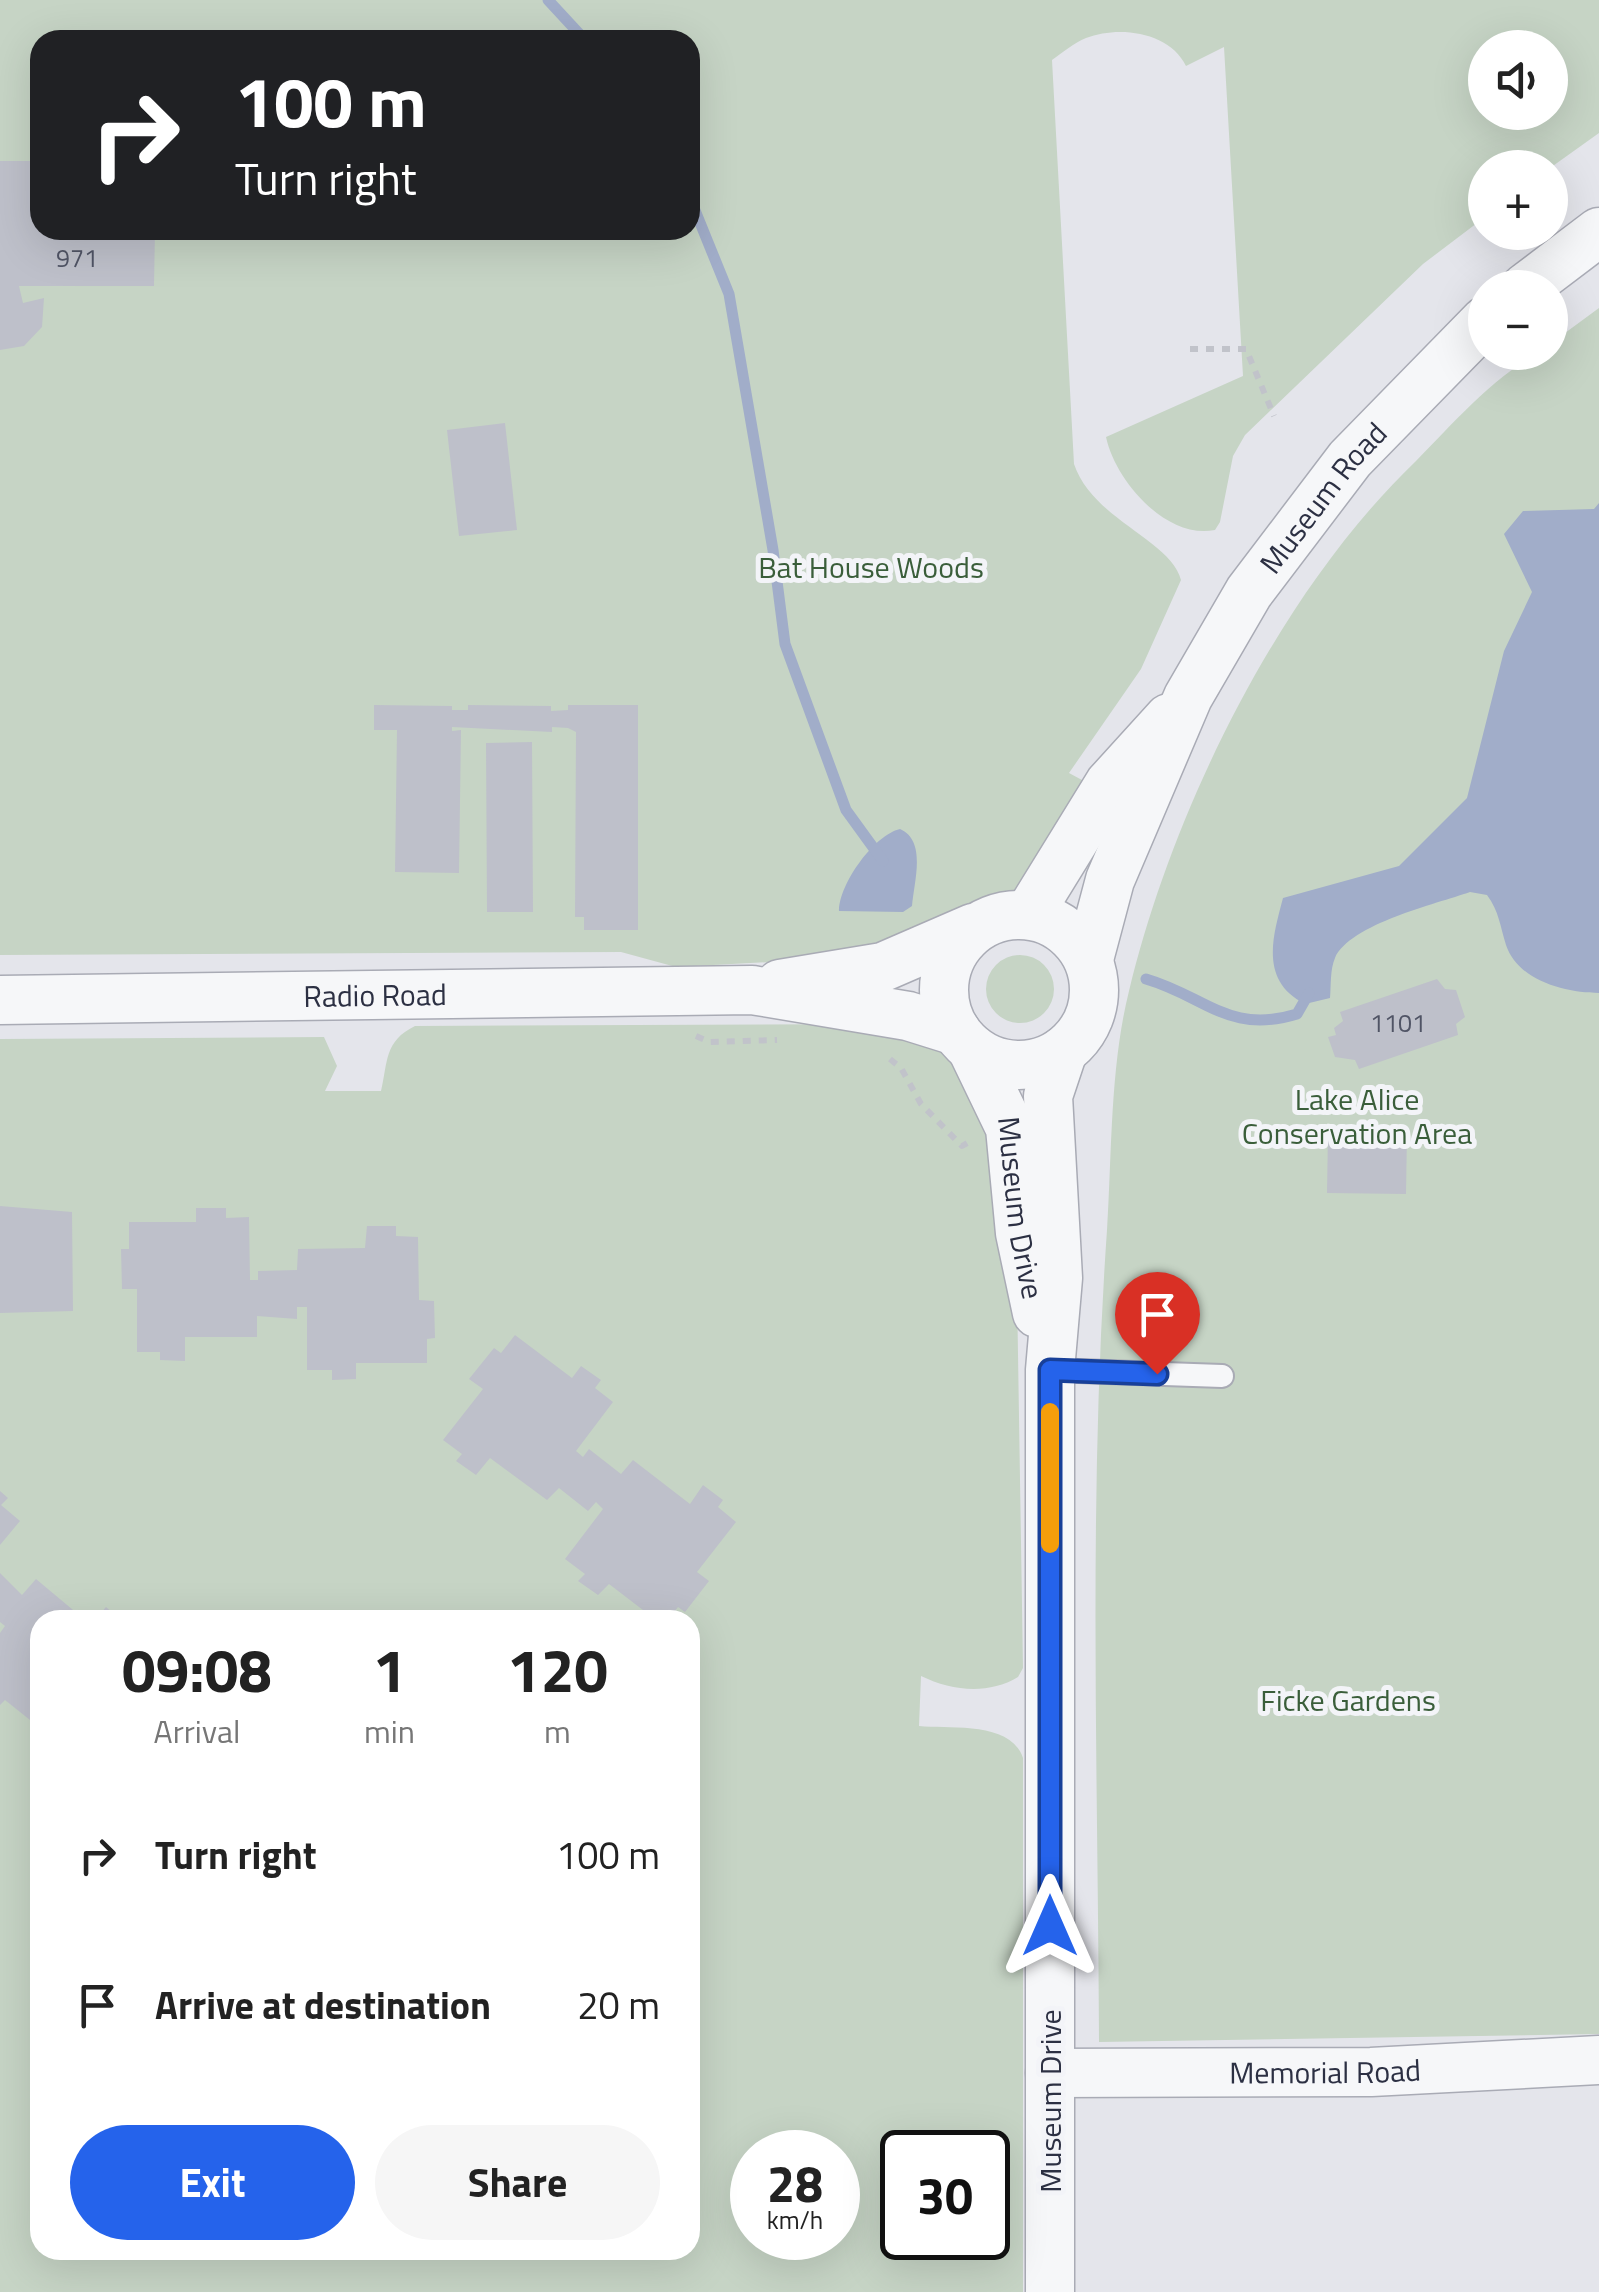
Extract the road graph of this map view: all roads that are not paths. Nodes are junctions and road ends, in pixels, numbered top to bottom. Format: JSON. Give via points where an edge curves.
{"nodes":[{"id":1,"x":1599,"y":232,"type":"edge"},
{"id":2,"x":1549,"y":270,"type":"edge"},
{"id":3,"x":1468,"y":338,"type":"edge"},
{"id":4,"x":1188,"y":697,"type":"junction"},
{"id":5,"x":1030,"y":914,"type":"junction"},
{"id":6,"x":980,"y":925,"type":"junction"},
{"id":7,"x":1089,"y":960,"type":"junction"},
{"id":8,"x":752,"y":990,"type":"junction"},
{"id":9,"x":0,"y":1000,"type":"edge"},
{"id":10,"x":964,"y":1040,"type":"junction"},
{"id":11,"x":1062,"y":1052,"type":"junction"},
{"id":12,"x":1050,"y":1370,"type":"junction"},
{"id":13,"x":1222,"y":1376,"type":"dead end"},
{"id":14,"x":1599,"y":2060,"type":"edge"},
{"id":15,"x":1050,"y":2073,"type":"junction"},
{"id":16,"x":1050,"y":2292,"type":"edge"}],
"edges":[{"from":1,"to":2,"type":"street"},
{"from":3,"to":4,"type":"street","name":"Museum Road","via":[[1384,420],[1305,513]]},
{"from":4,"to":5,"type":"street","name":"Museum Road","via":[[1109,784]]},
{"from":4,"to":7,"type":"street","name":"Museum Road","via":[[1110,880]]},
{"from":5,"to":6,"type":"street"},
{"from":5,"to":7,"type":"street","via":[[1075,938]]},
{"from":6,"to":8,"type":"street","name":"Radio Road","via":[[884,967]]},
{"from":6,"to":10,"type":"street","via":[[948,963],[944,998]]},
{"from":7,"to":11,"type":"street","name":"Museum Road","via":[[1092,1010]]},
{"from":8,"to":9,"type":"street","name":"Radio Road"},
{"from":8,"to":10,"type":"street","name":"Radio Road","via":[[908,1016]]},
{"from":10,"to":11,"type":"street","via":[[994,1061],[1017,1066]]},
{"from":10,"to":12,"type":"street","name":"Museum Drive","via":[[1010,1128],[1020,1234]]},
{"from":11,"to":12,"type":"street","name":"Museum Drive","via":[[1048,1096],[1058,1278]]},
{"from":12,"to":13,"type":"lane"},
{"from":12,"to":15,"type":"street","name":"Museum Drive"},
{"from":14,"to":15,"type":"street","name":"Memorial Road","via":[[1371,2072]]},
{"from":15,"to":16,"type":"street","name":"Museum Drive"}]}
